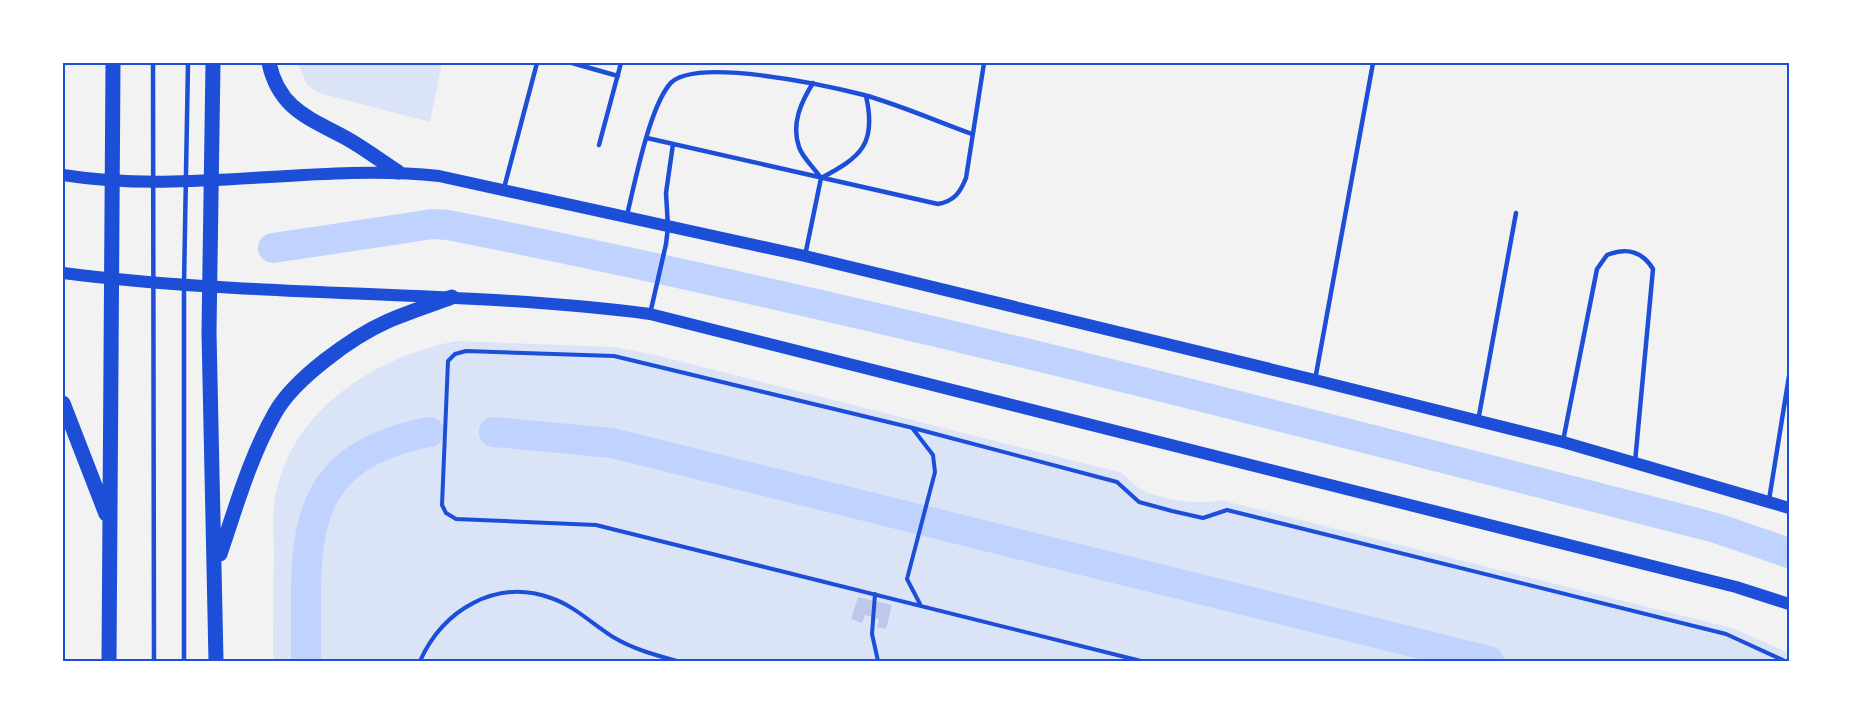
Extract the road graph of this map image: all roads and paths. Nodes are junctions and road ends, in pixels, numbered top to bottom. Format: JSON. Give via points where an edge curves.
{"nodes":[{"id":1,"x":113,"y":63,"type":"edge"},
{"id":2,"x":153,"y":63,"type":"edge"},
{"id":3,"x":188,"y":63,"type":"edge"},
{"id":4,"x":213,"y":63,"type":"edge"},
{"id":5,"x":269,"y":63,"type":"edge"},
{"id":6,"x":537,"y":63,"type":"edge"},
{"id":7,"x":573,"y":63,"type":"edge"},
{"id":8,"x":621,"y":63,"type":"edge"},
{"id":9,"x":984,"y":63,"type":"edge"},
{"id":10,"x":1373,"y":63,"type":"edge"},
{"id":11,"x":618,"y":76,"type":"junction"},
{"id":12,"x":813,"y":83,"type":"junction"},
{"id":13,"x":866,"y":96,"type":"junction"},
{"id":14,"x":972,"y":134,"type":"junction"},
{"id":15,"x":646,"y":138,"type":"junction"},
{"id":16,"x":673,"y":144,"type":"junction"},
{"id":17,"x":599,"y":145,"type":"dead end"},
{"id":18,"x":398,"y":172,"type":"junction"},
{"id":19,"x":63,"y":175,"type":"edge"},
{"id":20,"x":822,"y":178,"type":"junction"},
{"id":21,"x":113,"y":179,"type":"junction"},
{"id":22,"x":213,"y":181,"type":"junction"},
{"id":23,"x":155,"y":182,"type":"junction"},
{"id":24,"x":187,"y":182,"type":"junction"},
{"id":25,"x":504,"y":189,"type":"junction"},
{"id":26,"x":1516,"y":213,"type":"dead end"},
{"id":27,"x":627,"y":218,"type":"junction"},
{"id":28,"x":668,"y":227,"type":"junction"},
{"id":29,"x":805,"y":256,"type":"junction"},
{"id":30,"x":63,"y":273,"type":"edge"},
{"id":31,"x":113,"y":277,"type":"junction"},
{"id":32,"x":155,"y":281,"type":"junction"},
{"id":33,"x":184,"y":284,"type":"junction"},
{"id":34,"x":209,"y":286,"type":"junction"},
{"id":35,"x":452,"y":297,"type":"junction"},
{"id":36,"x":650,"y":314,"type":"junction"},
{"id":37,"x":1789,"y":376,"type":"edge"},
{"id":38,"x":1316,"y":380,"type":"junction"},
{"id":39,"x":63,"y":403,"type":"edge"},
{"id":40,"x":1478,"y":421,"type":"junction"},
{"id":41,"x":913,"y":428,"type":"junction"},
{"id":42,"x":1563,"y":442,"type":"junction"},
{"id":43,"x":1635,"y":462,"type":"junction"},
{"id":44,"x":1769,"y":500,"type":"junction"},
{"id":45,"x":1789,"y":508,"type":"edge"},
{"id":46,"x":110,"y":523,"type":"junction"},
{"id":47,"x":216,"y":566,"type":"junction"},
{"id":48,"x":875,"y":594,"type":"junction"},
{"id":49,"x":1789,"y":604,"type":"edge"},
{"id":50,"x":920,"y":605,"type":"junction"},
{"id":51,"x":109,"y":661,"type":"edge"},
{"id":52,"x":154,"y":661,"type":"edge"},
{"id":53,"x":184,"y":661,"type":"edge"},
{"id":54,"x":216,"y":661,"type":"edge"},
{"id":55,"x":420,"y":661,"type":"edge"},
{"id":56,"x":677,"y":661,"type":"edge"},
{"id":57,"x":878,"y":661,"type":"edge"},
{"id":58,"x":1141,"y":661,"type":"edge"},
{"id":59,"x":1785,"y":661,"type":"edge"}],
"edges":[{"from":1,"to":21,"type":"main road"},
{"from":2,"to":23,"type":"lane"},
{"from":3,"to":24,"type":"lane"},
{"from":4,"to":22,"type":"main road"},
{"from":5,"to":18,"type":"main road","via":[[289,105]]},
{"from":6,"to":25,"type":"lane"},
{"from":7,"to":11,"type":"lane"},
{"from":8,"to":11,"type":"lane"},
{"from":9,"to":14,"type":"lane"},
{"from":10,"to":38,"type":"lane"},
{"from":11,"to":17,"type":"lane"},
{"from":12,"to":13,"type":"lane"},
{"from":12,"to":15,"type":"lane","via":[[720,72],[681,75],[662,96]]},
{"from":12,"to":20,"type":"lane","via":[[797,115],[799,148]]},
{"from":13,"to":14,"type":"lane"},
{"from":13,"to":20,"type":"lane","via":[[870,130],[862,147],[854,160]]},
{"from":14,"to":20,"type":"lane","via":[[966,178],[950,202],[938,204]]},
{"from":15,"to":16,"type":"lane"},
{"from":15,"to":27,"type":"lane"},
{"from":16,"to":20,"type":"lane"},
{"from":16,"to":28,"type":"lane","via":[[666,193]]},
{"from":18,"to":22,"type":"main road"},
{"from":18,"to":25,"type":"main road"},
{"from":19,"to":21,"type":"main road"},
{"from":20,"to":29,"type":"lane"},
{"from":21,"to":23,"type":"main road"},
{"from":21,"to":31,"type":"main road"},
{"from":22,"to":24,"type":"main road"},
{"from":22,"to":34,"type":"main road"},
{"from":23,"to":24,"type":"main road"},
{"from":23,"to":32,"type":"lane"},
{"from":24,"to":33,"type":"lane"},
{"from":25,"to":27,"type":"main road"},
{"from":26,"to":40,"type":"lane"},
{"from":27,"to":28,"type":"main road"},
{"from":28,"to":29,"type":"main road"},
{"from":28,"to":36,"type":"lane"},
{"from":29,"to":38,"type":"main road"},
{"from":30,"to":31,"type":"main road"},
{"from":31,"to":32,"type":"main road"},
{"from":31,"to":46,"type":"main road"},
{"from":32,"to":33,"type":"main road"},
{"from":32,"to":52,"type":"lane"},
{"from":33,"to":34,"type":"main road"},
{"from":33,"to":53,"type":"lane"},
{"from":34,"to":35,"type":"main road"},
{"from":34,"to":47,"type":"main road"},
{"from":35,"to":36,"type":"main road","via":[[585,305]]},
{"from":35,"to":47,"type":"main road","via":[[386,322],[349,344],[303,380],[275,411],[251,462]]},
{"from":36,"to":49,"type":"main road","via":[[1736,587]]},
{"from":37,"to":44,"type":"lane"},
{"from":38,"to":40,"type":"main road"},
{"from":39,"to":46,"type":"main road"},
{"from":40,"to":42,"type":"main road"},
{"from":41,"to":48,"type":"path","via":[[614,356],[466,351],[448,361],[442,505],[456,519],[596,525]]},
{"from":41,"to":50,"type":"path","via":[[935,461],[907,579]]},
{"from":41,"to":59,"type":"path","via":[[1116,482],[1139,502],[1203,518],[1227,510],[1726,634]]},
{"from":42,"to":43,"type":"main road"},
{"from":42,"to":43,"type":"lane","via":[[1597,269],[1607,255],[1632,250],[1647,259],[1653,269]]},
{"from":43,"to":44,"type":"main road"},
{"from":44,"to":45,"type":"main road"},
{"from":46,"to":51,"type":"main road"},
{"from":47,"to":54,"type":"main road"},
{"from":48,"to":50,"type":"path"},
{"from":48,"to":57,"type":"path","via":[[872,634]]},
{"from":50,"to":58,"type":"path"},
{"from":55,"to":56,"type":"path","via":[[445,624],[465,606],[486,595],[504,592],[550,597],[580,612],[613,637]]}]}
